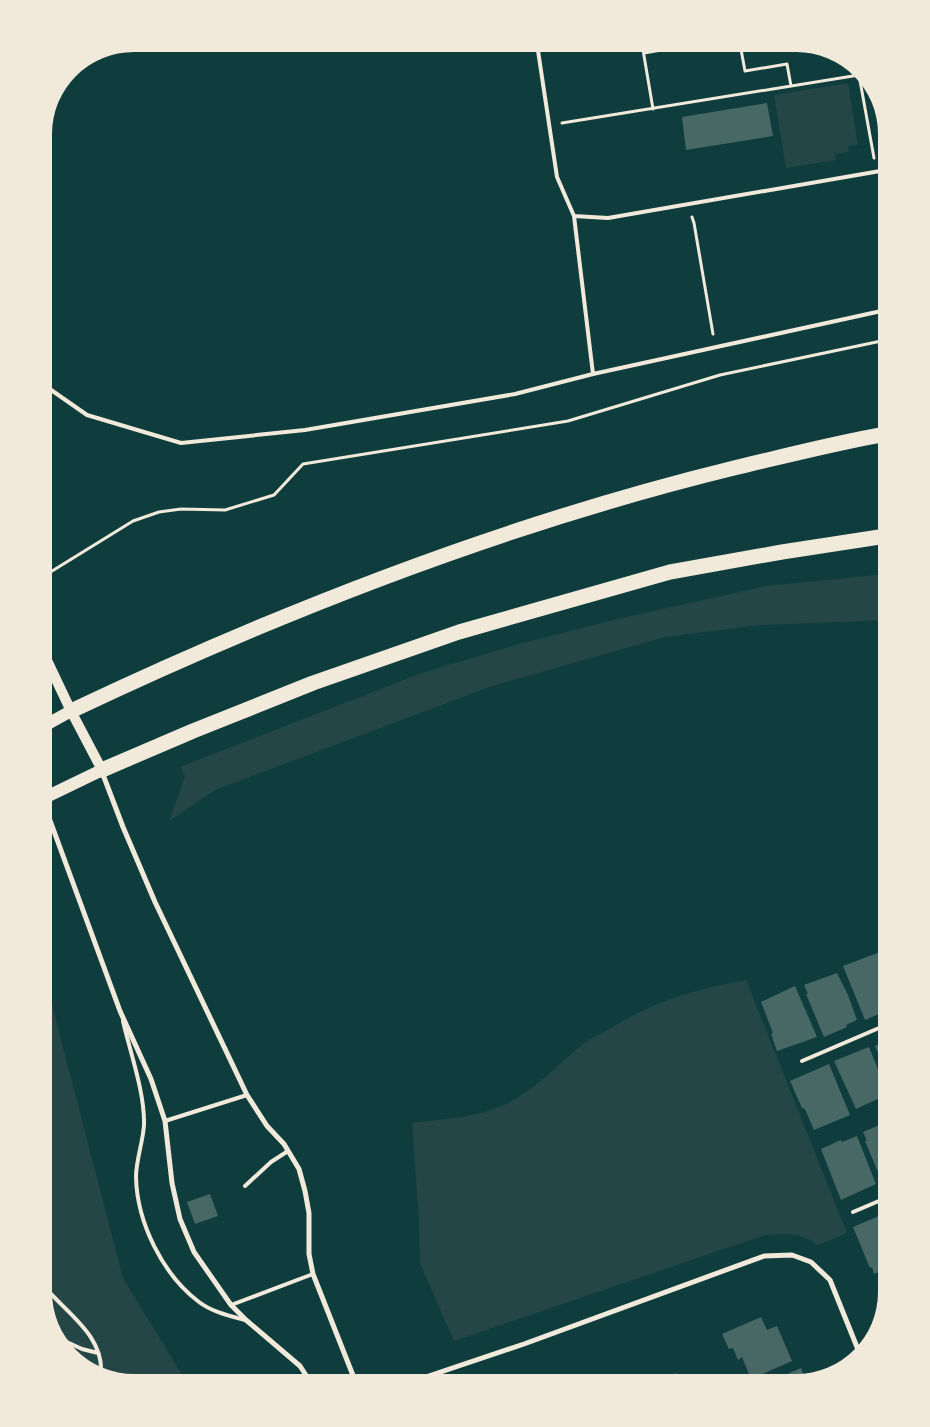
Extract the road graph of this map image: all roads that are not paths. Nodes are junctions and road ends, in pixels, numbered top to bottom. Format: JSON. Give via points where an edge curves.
{"nodes":[{"id":1,"x":538,"y":53,"type":"edge"},
{"id":2,"x":878,"y":172,"type":"edge"},
{"id":3,"x":574,"y":216,"type":"junction"},
{"id":4,"x":878,"y":312,"type":"edge"},
{"id":5,"x":593,"y":374,"type":"junction"},
{"id":6,"x":53,"y":390,"type":"edge"},
{"id":7,"x":878,"y":435,"type":"edge"},
{"id":8,"x":878,"y":537,"type":"edge"},
{"id":9,"x":53,"y":672,"type":"edge"},
{"id":10,"x":71,"y":711,"type":"junction"},
{"id":11,"x":52,"y":721,"type":"edge"},
{"id":12,"x":102,"y":770,"type":"junction"},
{"id":13,"x":52,"y":794,"type":"edge"},
{"id":14,"x":52,"y":827,"type":"edge"},
{"id":15,"x":120,"y":1012,"type":"junction"},
{"id":16,"x":878,"y":1028,"type":"edge"},
{"id":17,"x":802,"y":1060,"type":"dead end"},
{"id":18,"x":247,"y":1094,"type":"junction"},
{"id":19,"x":165,"y":1121,"type":"junction"},
{"id":20,"x":288,"y":1151,"type":"junction"},
{"id":21,"x":245,"y":1186,"type":"dead end"},
{"id":22,"x":878,"y":1201,"type":"edge"},
{"id":23,"x":853,"y":1212,"type":"dead end"},
{"id":24,"x":313,"y":1274,"type":"junction"},
{"id":25,"x":53,"y":1297,"type":"edge"},
{"id":26,"x":231,"y":1305,"type":"junction"},
{"id":27,"x":246,"y":1320,"type":"junction"},
{"id":28,"x":71,"y":1344,"type":"edge"},
{"id":29,"x":857,"y":1346,"type":"edge"},
{"id":30,"x":98,"y":1352,"type":"junction"},
{"id":31,"x":102,"y":1367,"type":"edge"},
{"id":32,"x":305,"y":1374,"type":"edge"},
{"id":33,"x":352,"y":1374,"type":"edge"},
{"id":34,"x":435,"y":1374,"type":"edge"}],
"edges":[{"from":1,"to":3,"type":"lane","via":[[557,177]]},
{"from":2,"to":3,"type":"lane","via":[[608,218]]},
{"from":3,"to":5,"type":"lane"},
{"from":4,"to":5,"type":"lane"},
{"from":5,"to":6,"type":"lane","via":[[515,394],[305,430],[181,443],[87,415]]},
{"from":7,"to":10,"type":"highway","via":[[663,486],[456,551],[372,580],[157,670]]},
{"from":8,"to":12,"type":"highway","via":[[670,572],[459,632],[313,683]]},
{"from":9,"to":10,"type":"main road"},
{"from":10,"to":11,"type":"main road"},
{"from":10,"to":12,"type":"main road"},
{"from":12,"to":13,"type":"main road"},
{"from":12,"to":18,"type":"street","via":[[155,902]]},
{"from":14,"to":15,"type":"street"},
{"from":15,"to":19,"type":"street","via":[[151,1079]]},
{"from":15,"to":27,"type":"lane","via":[[140,1090],[144,1124],[136,1177],[143,1219],[155,1250],[175,1279],[200,1303]]},
{"from":16,"to":17,"type":"lane"},
{"from":18,"to":19,"type":"lane"},
{"from":18,"to":20,"type":"street","via":[[266,1126]]},
{"from":19,"to":26,"type":"street","via":[[180,1219],[194,1252]]},
{"from":20,"to":21,"type":"lane"},
{"from":20,"to":24,"type":"street","via":[[299,1168],[306,1191]]},
{"from":22,"to":23,"type":"lane"},
{"from":24,"to":26,"type":"lane"},
{"from":24,"to":33,"type":"street"},
{"from":25,"to":30,"type":"lane","via":[[93,1338]]},
{"from":26,"to":27,"type":"street"},
{"from":27,"to":32,"type":"street"},
{"from":28,"to":30,"type":"lane"},
{"from":29,"to":34,"type":"street","via":[[830,1280],[811,1262],[792,1254],[764,1256]]},
{"from":30,"to":31,"type":"lane"}]}
